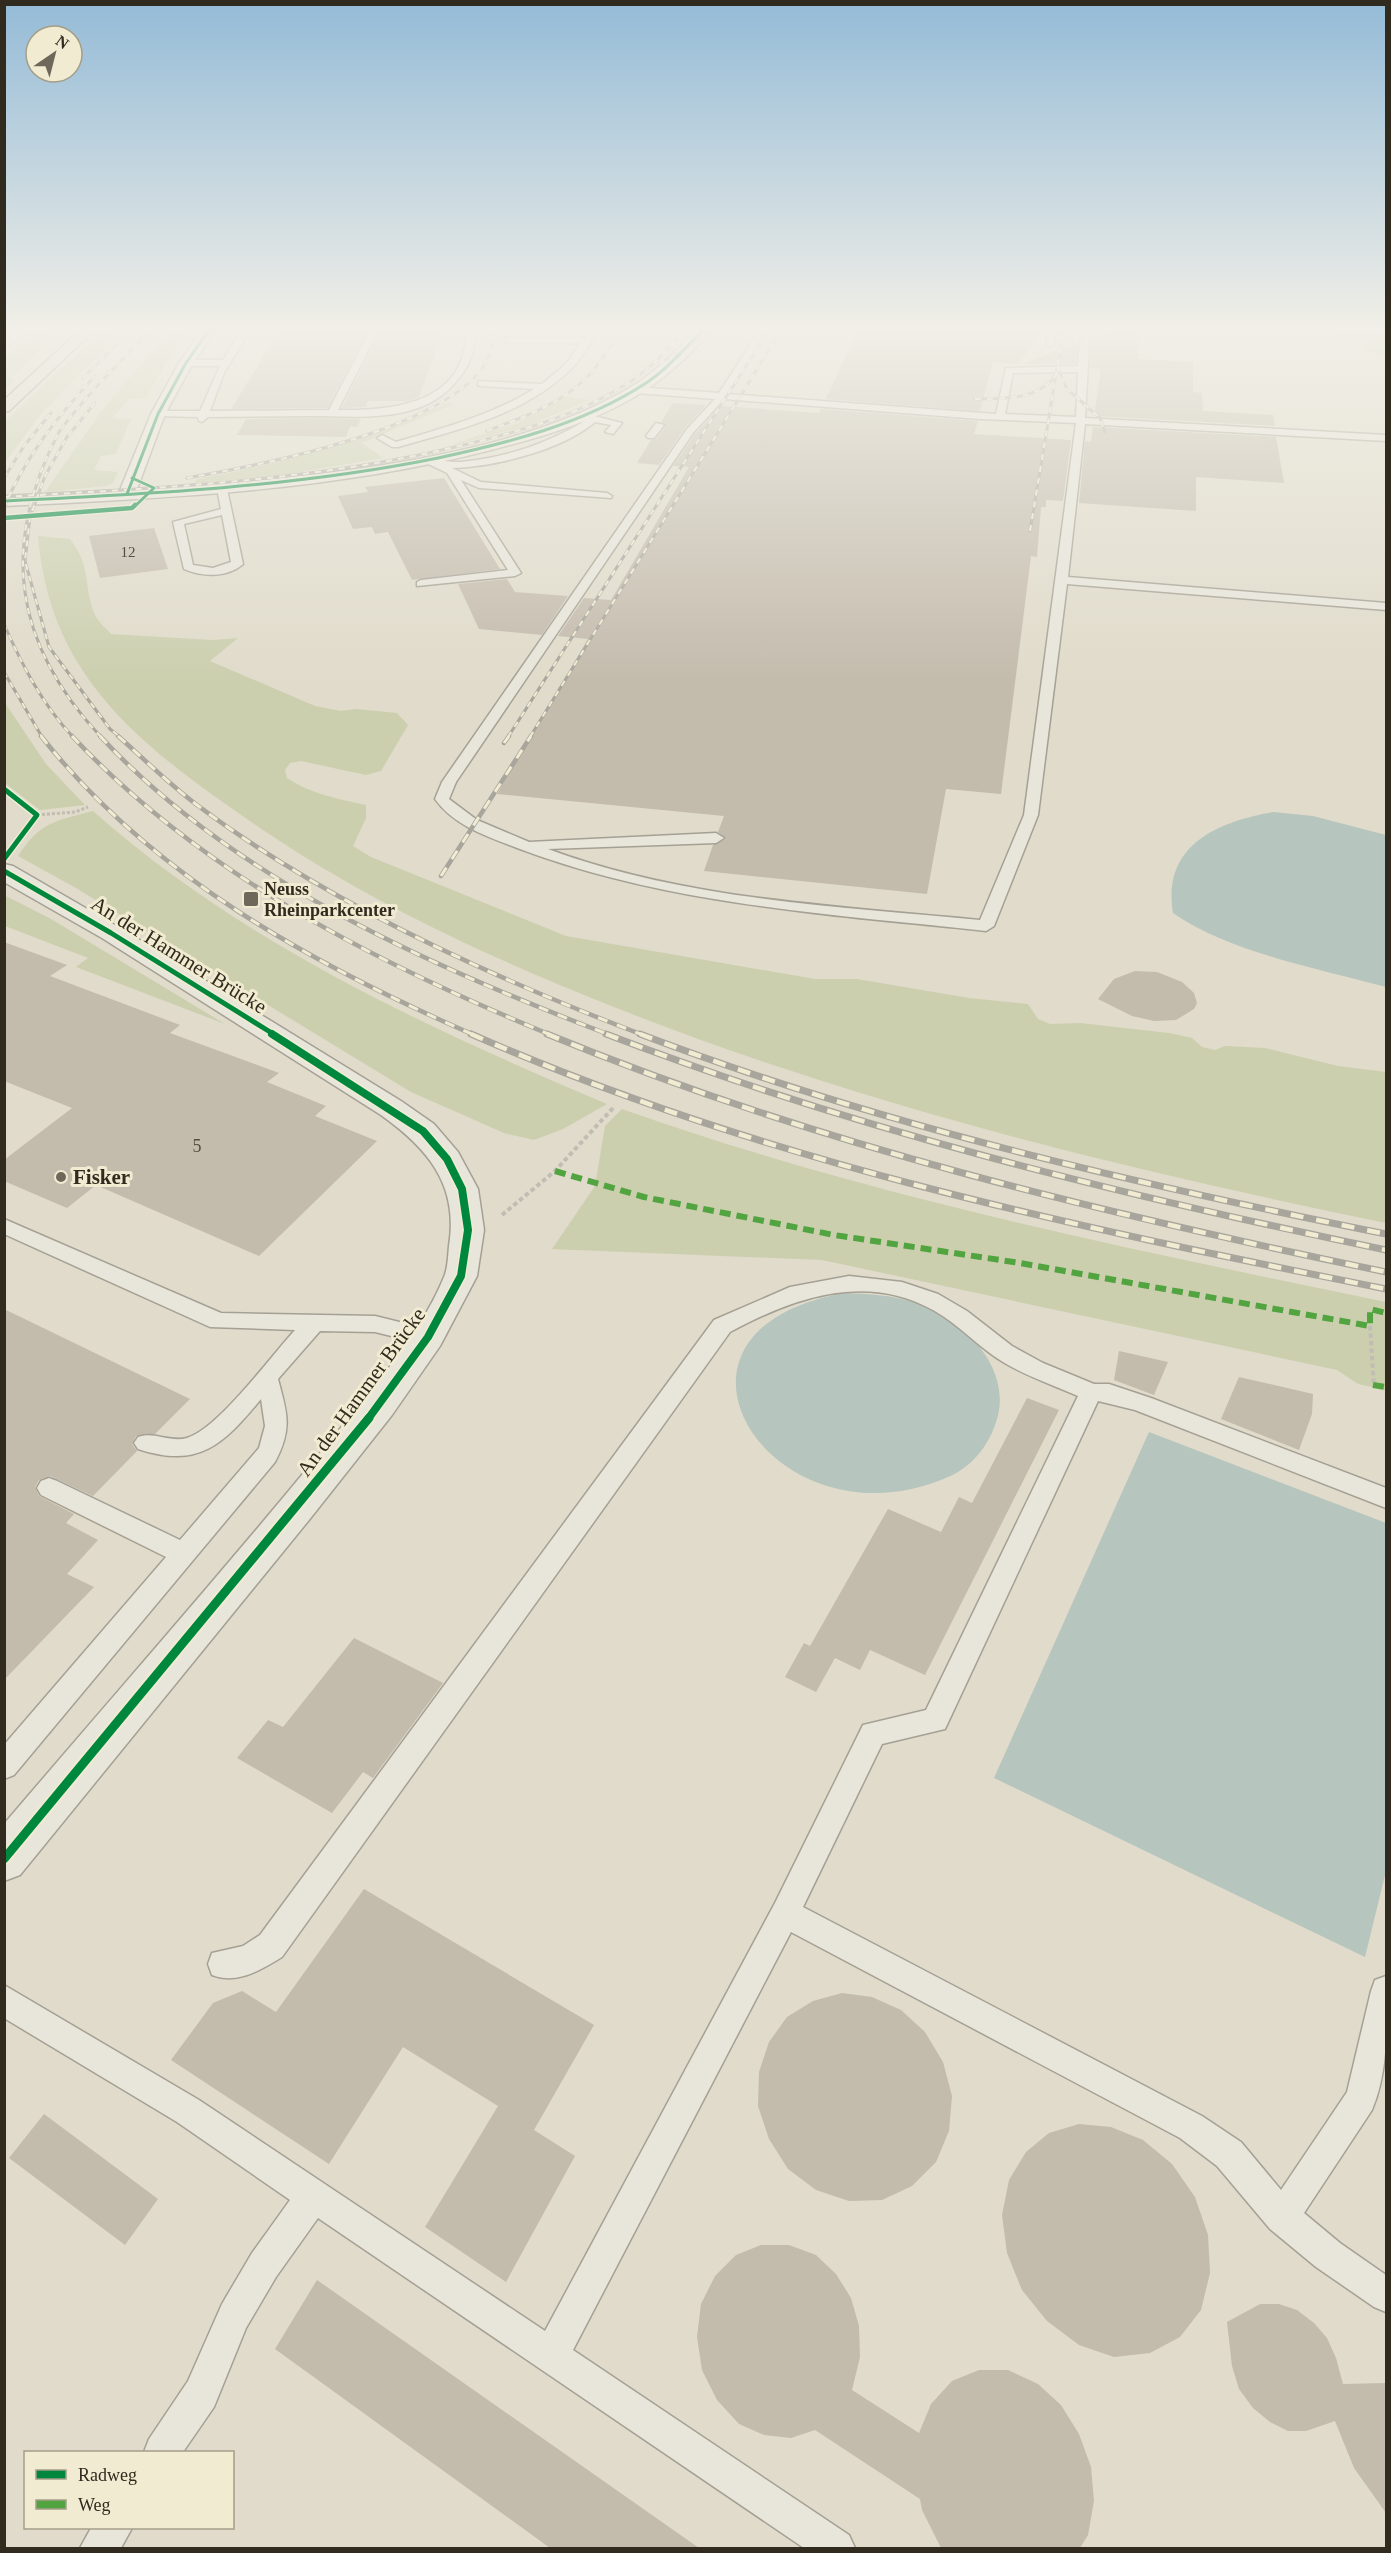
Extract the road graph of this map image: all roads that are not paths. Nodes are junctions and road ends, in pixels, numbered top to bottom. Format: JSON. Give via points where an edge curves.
{"nodes":[{"id":1,"x":146,"y":446,"type":"edge"},
{"id":2,"x":490,"y":446,"type":"edge"},
{"id":3,"x":539,"y":446,"type":"edge"},
{"id":4,"x":680,"y":446,"type":"edge"},
{"id":5,"x":1078,"y":446,"type":"edge"},
{"id":6,"x":486,"y":461,"type":"junction"},
{"id":7,"x":432,"y":463,"type":"junction"},
{"id":8,"x":452,"y":474,"type":"junction"},
{"id":9,"x":479,"y":485,"type":"junction"},
{"id":10,"x":222,"y":489,"type":"junction"},
{"id":11,"x":200,"y":491,"type":"junction"},
{"id":12,"x":127,"y":494,"type":"junction"},
{"id":13,"x":607,"y":496,"type":"dead end"},
{"id":14,"x":4,"y":501,"type":"edge"},
{"id":15,"x":225,"y":511,"type":"junction"},
{"id":16,"x":45,"y":512,"type":"junction"},
{"id":17,"x":4,"y":514,"type":"edge"},
{"id":18,"x":1062,"y":580,"type":"junction"},
{"id":19,"x":421,"y":584,"type":"dead end"},
{"id":20,"x":1386,"y":607,"type":"edge"},
{"id":21,"x":716,"y":838,"type":"dead end"},
{"id":22,"x":522,"y":845,"type":"junction"},
{"id":23,"x":4,"y":871,"type":"edge"},
{"id":24,"x":4,"y":1226,"type":"edge"},
{"id":25,"x":313,"y":1324,"type":"junction"},
{"id":26,"x":428,"y":1337,"type":"junction"},
{"id":27,"x":266,"y":1377,"type":"junction"},
{"id":28,"x":1091,"y":1392,"type":"junction"},
{"id":29,"x":146,"y":1443,"type":"dead end"},
{"id":30,"x":49,"y":1488,"type":"dead end"},
{"id":31,"x":1386,"y":1498,"type":"edge"},
{"id":32,"x":184,"y":1554,"type":"junction"},
{"id":33,"x":4,"y":1766,"type":"edge"},
{"id":34,"x":4,"y":1859,"type":"edge"},
{"id":35,"x":785,"y":1913,"type":"junction"},
{"id":36,"x":223,"y":1964,"type":"dead end"},
{"id":37,"x":1386,"y":1991,"type":"edge"},
{"id":38,"x":4,"y":2000,"type":"edge"},
{"id":39,"x":314,"y":2195,"type":"junction"},
{"id":40,"x":1282,"y":2217,"type":"junction"},
{"id":41,"x":1386,"y":2295,"type":"edge"},
{"id":42,"x":551,"y":2355,"type":"junction"},
{"id":43,"x":163,"y":2451,"type":"edge"},
{"id":44,"x":112,"y":2529,"type":"edge"},
{"id":45,"x":99,"y":2548,"type":"edge"},
{"id":46,"x":836,"y":2548,"type":"edge"}],
"edges":[{"from":1,"to":12,"type":"street"},
{"from":2,"to":7,"type":"street"},
{"from":3,"to":6,"type":"lane"},
{"from":4,"to":22,"type":"lane","via":[[449,782],[442,799],[454,814]]},
{"from":5,"to":18,"type":"lane"},
{"from":6,"to":7,"type":"lane","via":[[459,466]]},
{"from":6,"to":9,"type":"lane","via":[[495,465]]},
{"from":7,"to":8,"type":"lane"},
{"from":7,"to":10,"type":"street"},
{"from":8,"to":9,"type":"lane"},
{"from":8,"to":19,"type":"lane","via":[[515,573]]},
{"from":9,"to":13,"type":"lane"},
{"from":10,"to":11,"type":"street"},
{"from":10,"to":15,"type":"lane"},
{"from":11,"to":12,"type":"street"},
{"from":11,"to":16,"type":"street","via":[[120,505]]},
{"from":12,"to":14,"type":"street"},
{"from":12,"to":16,"type":"street","via":[[95,505]]},
{"from":15,"to":15,"type":"lane","via":[[237,564],[203,572],[189,567],[178,522]]},
{"from":16,"to":17,"type":"street"},
{"from":18,"to":20,"type":"lane"},
{"from":18,"to":22,"type":"lane","via":[[1031,815],[986,926],[711,895],[608,874]]},
{"from":21,"to":22,"type":"lane"},
{"from":23,"to":26,"type":"street","name":"An der Hammer Brücke","via":[[121,939],[423,1131],[447,1159],[462,1189],[468,1230],[461,1276]]},
{"from":24,"to":25,"type":"lane","via":[[218,1321]]},
{"from":25,"to":26,"type":"lane","via":[[375,1324]]},
{"from":25,"to":27,"type":"lane"},
{"from":26,"to":34,"type":"street","name":"An der Hammer Brücke","via":[[296,1509]]},
{"from":27,"to":29,"type":"lane","via":[[213,1436],[196,1446],[177,1450]]},
{"from":27,"to":32,"type":"lane","via":[[278,1426],[276,1441]]},
{"from":28,"to":31,"type":"lane","via":[[1109,1393],[1143,1404]]},
{"from":28,"to":35,"type":"lane","via":[[935,1720],[873,1734]]},
{"from":28,"to":36,"type":"lane","via":[[1005,1353],[963,1318],[931,1299],[891,1286],[858,1282],[796,1290],[722,1326],[271,1946],[247,1961]]},
{"from":30,"to":32,"type":"lane"},
{"from":32,"to":33,"type":"lane"},
{"from":35,"to":40,"type":"lane","via":[[1191,2127],[1229,2154]]},
{"from":35,"to":42,"type":"lane"},
{"from":37,"to":40,"type":"lane","via":[[1361,2099]]},
{"from":38,"to":39,"type":"lane","via":[[189,2111]]},
{"from":39,"to":42,"type":"lane"},
{"from":39,"to":43,"type":"lane","via":[[264,2265],[234,2316],[201,2394]]},
{"from":40,"to":41,"type":"lane"},
{"from":42,"to":46,"type":"lane"},
{"from":44,"to":45,"type":"lane"}]}
